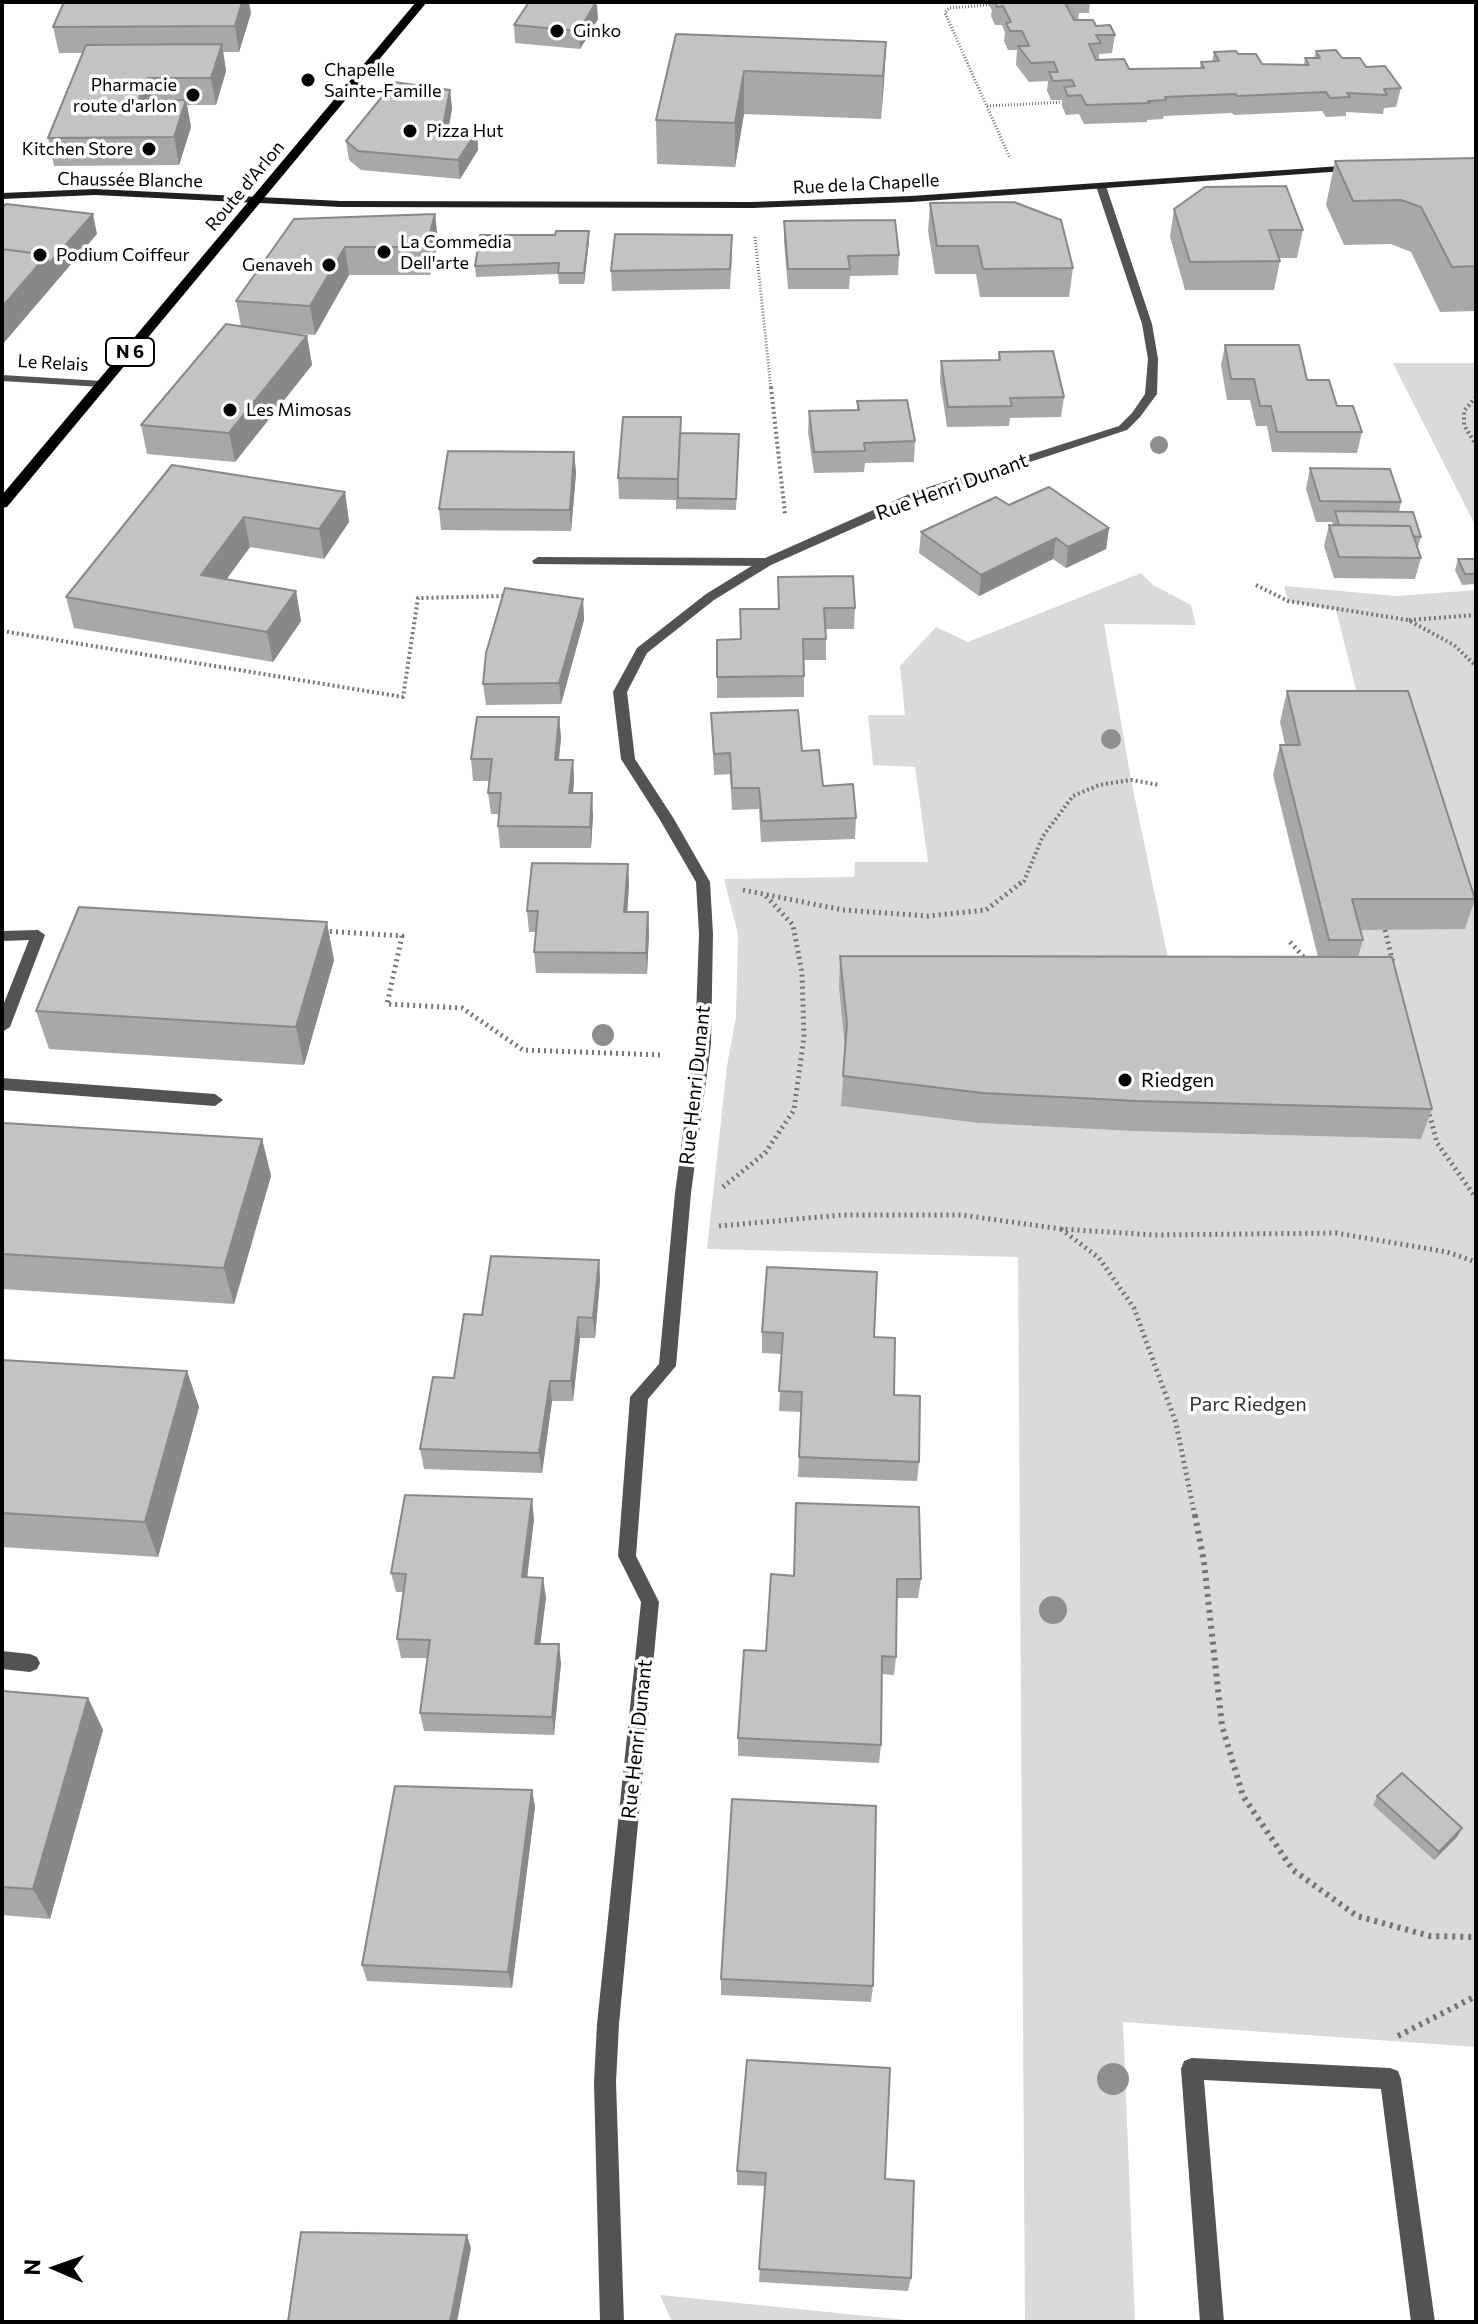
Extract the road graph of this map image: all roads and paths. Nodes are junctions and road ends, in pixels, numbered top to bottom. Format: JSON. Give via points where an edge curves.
{"nodes":[{"id":1,"x":422,"y":2,"type":"edge"},
{"id":2,"x":987,"y":5,"type":"dead end"},
{"id":3,"x":1071,"y":102,"type":"edge"},
{"id":4,"x":987,"y":106,"type":"junction"},
{"id":5,"x":1367,"y":167,"type":"edge"},
{"id":6,"x":1101,"y":186,"type":"junction"},
{"id":7,"x":1025,"y":192,"type":"junction"},
{"id":8,"x":2,"y":196,"type":"edge"},
{"id":9,"x":257,"y":199,"type":"junction"},
{"id":10,"x":752,"y":205,"type":"junction"},
{"id":11,"x":2,"y":378,"type":"edge"},
{"id":12,"x":102,"y":384,"type":"junction"},
{"id":13,"x":1475,"y":398,"type":"edge"},
{"id":14,"x":1476,"y":445,"type":"edge"},
{"id":15,"x":2,"y":504,"type":"edge"},
{"id":16,"x":789,"y":551,"type":"junction"},
{"id":17,"x":538,"y":561,"type":"dead end"},
{"id":18,"x":767,"y":562,"type":"junction"},
{"id":19,"x":1256,"y":585,"type":"dead end"},
{"id":20,"x":509,"y":596,"type":"edge"},
{"id":21,"x":1476,"y":615,"type":"edge"},
{"id":22,"x":1408,"y":620,"type":"junction"},
{"id":23,"x":2,"y":631,"type":"edge"},
{"id":24,"x":1476,"y":666,"type":"edge"},
{"id":25,"x":1160,"y":785,"type":"dead end"},
{"id":26,"x":703,"y":882,"type":"junction"},
{"id":27,"x":764,"y":895,"type":"junction"},
{"id":28,"x":311,"y":930,"type":"edge"},
{"id":29,"x":1385,"y":930,"type":"edge"},
{"id":30,"x":2,"y":936,"type":"edge"},
{"id":31,"x":1290,"y":942,"type":"dead end"},
{"id":32,"x":1394,"y":967,"type":"edge"},
{"id":33,"x":1314,"y":969,"type":"edge"},
{"id":34,"x":2,"y":1027,"type":"edge"},
{"id":35,"x":703,"y":1044,"type":"junction"},
{"id":36,"x":2,"y":1084,"type":"edge"},
{"id":37,"x":215,"y":1100,"type":"dead end"},
{"id":38,"x":1426,"y":1101,"type":"edge"},
{"id":39,"x":683,"y":1193,"type":"junction"},
{"id":40,"x":1476,"y":1198,"type":"edge"},
{"id":41,"x":1061,"y":1229,"type":"junction"},
{"id":42,"x":679,"y":1233,"type":"junction"},
{"id":43,"x":1476,"y":1262,"type":"edge"},
{"id":44,"x":2,"y":1660,"type":"edge"},
{"id":45,"x":30,"y":1663,"type":"dead end"},
{"id":46,"x":1476,"y":1937,"type":"edge"},
{"id":47,"x":612,"y":2322,"type":"edge"},
{"id":48,"x":1212,"y":2322,"type":"edge"},
{"id":49,"x":1423,"y":2322,"type":"edge"}],
"edges":[{"from":1,"to":9,"type":"main road","name":"Route d'Arlon","number":"N 6"},
{"from":2,"to":4,"type":"path","via":[[949,8],[945,13]]},
{"from":3,"to":4,"type":"path"},
{"from":4,"to":7,"type":"path"},
{"from":5,"to":6,"type":"main road","name":"Rue de la Chapelle"},
{"from":6,"to":7,"type":"main road","name":"Rue de la Chapelle"},
{"from":6,"to":16,"type":"street","name":"Rue Henri Dunant","via":[[1147,324],[1153,359],[1151,394],[1136,415],[1123,428],[920,494]]},
{"from":7,"to":10,"type":"main road","name":"Rue de la Chapelle"},
{"from":8,"to":9,"type":"main road","name":"Chaussée Blanche","via":[[95,192]]},
{"from":9,"to":10,"type":"main road","name":"Rue de la Chapelle"},
{"from":9,"to":12,"type":"main road","name":"Route d'Arlon","number":"N 6"},
{"from":10,"to":16,"type":"path"},
{"from":11,"to":12,"type":"street","name":"Le Relais"},
{"from":12,"to":15,"type":"main road","name":"Route d'Arlon","number":"N 6"},
{"from":13,"to":14,"type":"path","via":[[1464,411],[1464,425]]},
{"from":16,"to":18,"type":"street","name":"Rue Henri Dunant"},
{"from":17,"to":18,"type":"street"},
{"from":18,"to":26,"type":"street","name":"Rue Henri Dunant","via":[[710,597],[642,651],[620,692],[628,759]]},
{"from":19,"to":22,"type":"path","via":[[1288,601]]},
{"from":20,"to":23,"type":"path","via":[[418,598],[403,697]]},
{"from":21,"to":22,"type":"path"},
{"from":22,"to":24,"type":"path","via":[[1454,645]]},
{"from":25,"to":27,"type":"path","via":[[1131,780],[1073,796],[1043,836],[1024,881],[986,910],[928,916],[843,910]]},
{"from":26,"to":27,"type":"path"},
{"from":26,"to":35,"type":"street","name":"Rue Henri Dunant"},
{"from":27,"to":39,"type":"path","via":[[793,925],[802,973],[804,1037],[794,1110],[765,1153],[726,1186]]},
{"from":28,"to":35,"type":"path","via":[[402,936],[387,1004],[462,1008],[523,1050],[661,1055]]},
{"from":29,"to":32,"type":"path"},
{"from":30,"to":34,"type":"street","via":[[38,935]]},
{"from":31,"to":33,"type":"path"},
{"from":35,"to":39,"type":"street","name":"Rue Henri Dunant"},
{"from":36,"to":37,"type":"street"},
{"from":38,"to":40,"type":"path","via":[[1437,1143]]},
{"from":39,"to":42,"type":"street","name":"Rue Henri Dunant"},
{"from":41,"to":42,"type":"path","via":[[962,1215],[842,1215]]},
{"from":41,"to":43,"type":"path","via":[[1155,1235],[1336,1233]]},
{"from":41,"to":46,"type":"path","via":[[1099,1258],[1134,1308],[1176,1423],[1204,1562],[1222,1726],[1243,1796],[1293,1870],[1357,1916],[1430,1936]]},
{"from":42,"to":47,"type":"street","name":"Rue Henri Dunant","via":[[667,1366],[639,1397],[627,1556],[650,1602],[607,2039]]},
{"from":44,"to":45,"type":"street"},
{"from":48,"to":49,"type":"street","via":[[1192,2069],[1390,2079]]}]}
